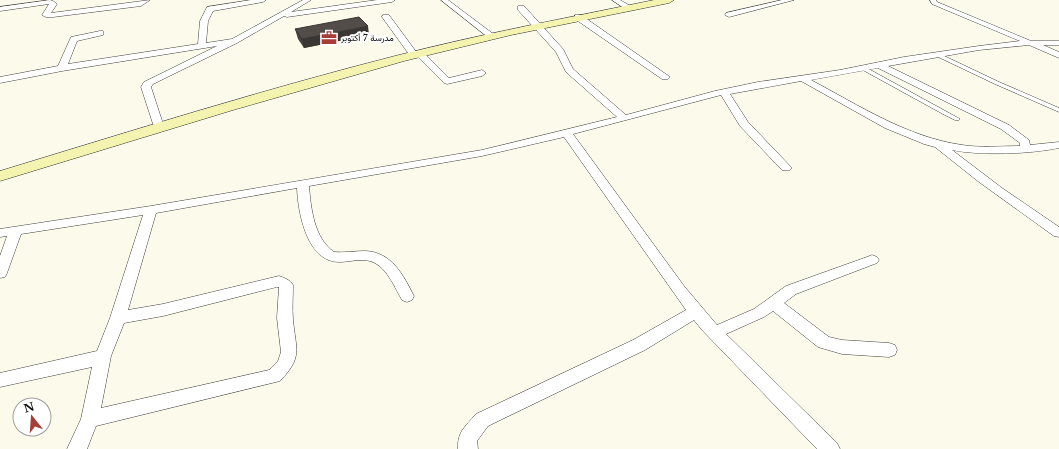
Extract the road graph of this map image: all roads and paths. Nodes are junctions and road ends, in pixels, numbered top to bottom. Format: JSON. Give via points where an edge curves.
{"nodes":[{"id":1,"x":147,"y":0,"type":"edge"},
{"id":2,"x":263,"y":0,"type":"edge"},
{"id":3,"x":308,"y":0,"type":"edge"},
{"id":4,"x":392,"y":0,"type":"edge"},
{"id":5,"x":444,"y":0,"type":"edge"},
{"id":6,"x":615,"y":0,"type":"edge"},
{"id":7,"x":669,"y":0,"type":"edge"},
{"id":8,"x":791,"y":0,"type":"edge"},
{"id":9,"x":933,"y":0,"type":"edge"},
{"id":10,"x":0,"y":8,"type":"edge"},
{"id":11,"x":521,"y":8,"type":"dead end"},
{"id":12,"x":630,"y":8,"type":"junction"},
{"id":13,"x":729,"y":15,"type":"dead end"},
{"id":14,"x":279,"y":16,"type":"junction"},
{"id":15,"x":386,"y":17,"type":"dead end"},
{"id":16,"x":578,"y":17,"type":"junction"},
{"id":17,"x":538,"y":26,"type":"junction"},
{"id":18,"x":100,"y":32,"type":"dead end"},
{"id":19,"x":492,"y":36,"type":"junction"},
{"id":20,"x":234,"y":41,"type":"junction"},
{"id":21,"x":1029,"y":43,"type":"junction"},
{"id":22,"x":1059,"y":43,"type":"edge"},
{"id":23,"x":202,"y":46,"type":"junction"},
{"id":24,"x":417,"y":54,"type":"junction"},
{"id":25,"x":936,"y":54,"type":"junction"},
{"id":26,"x":1059,"y":55,"type":"edge"},
{"id":27,"x":879,"y":65,"type":"junction"},
{"id":28,"x":62,"y":68,"type":"junction"},
{"id":29,"x":864,"y":68,"type":"junction"},
{"id":30,"x":482,"y":73,"type":"dead end"},
{"id":31,"x":665,"y":77,"type":"dead end"},
{"id":32,"x":803,"y":79,"type":"junction"},
{"id":33,"x":0,"y":80,"type":"edge"},
{"id":34,"x":724,"y":92,"type":"junction"},
{"id":35,"x":1059,"y":110,"type":"edge"},
{"id":36,"x":625,"y":118,"type":"junction"},
{"id":37,"x":957,"y":119,"type":"dead end"},
{"id":38,"x":159,"y":128,"type":"junction"},
{"id":39,"x":567,"y":133,"type":"junction"},
{"id":40,"x":939,"y":145,"type":"junction"},
{"id":41,"x":1059,"y":145,"type":"edge"},
{"id":42,"x":1025,"y":148,"type":"junction"},
{"id":43,"x":786,"y":168,"type":"dead end"},
{"id":44,"x":0,"y":176,"type":"edge"},
{"id":45,"x":303,"y":183,"type":"junction"},
{"id":46,"x":151,"y":210,"type":"junction"},
{"id":47,"x":15,"y":230,"type":"junction"},
{"id":48,"x":0,"y":233,"type":"edge"},
{"id":49,"x":1059,"y":233,"type":"edge"},
{"id":50,"x":872,"y":260,"type":"dead end"},
{"id":51,"x":0,"y":273,"type":"edge"},
{"id":52,"x":407,"y":296,"type":"dead end"},
{"id":53,"x":773,"y":303,"type":"junction"},
{"id":54,"x":696,"y":311,"type":"junction"},
{"id":55,"x":118,"y":318,"type":"junction"},
{"id":56,"x":715,"y":332,"type":"junction"},
{"id":57,"x":889,"y":350,"type":"dead end"},
{"id":58,"x":103,"y":356,"type":"junction"},
{"id":59,"x":0,"y":380,"type":"edge"},
{"id":60,"x":90,"y":419,"type":"junction"},
{"id":61,"x":77,"y":449,"type":"edge"},
{"id":62,"x":468,"y":449,"type":"edge"},
{"id":63,"x":830,"y":449,"type":"edge"}],
"edges":[{"from":1,"to":10,"type":"street","via":[[141,4],[48,15],[52,2]]},
{"from":2,"to":23,"type":"street","via":[[210,9],[204,21]]},
{"from":3,"to":14,"type":"street"},
{"from":4,"to":14,"type":"street"},
{"from":5,"to":19,"type":"street"},
{"from":6,"to":12,"type":"street"},
{"from":7,"to":12,"type":"street"},
{"from":8,"to":13,"type":"street"},
{"from":9,"to":21,"type":"street","via":[[934,3],[949,10]]},
{"from":11,"to":17,"type":"street"},
{"from":12,"to":16,"type":"street"},
{"from":14,"to":20,"type":"street"},
{"from":15,"to":24,"type":"street"},
{"from":16,"to":17,"type":"street"},
{"from":16,"to":31,"type":"street"},
{"from":17,"to":19,"type":"street"},
{"from":17,"to":36,"type":"street","via":[[560,51],[569,70]]},
{"from":18,"to":28,"type":"street","via":[[74,39]]},
{"from":19,"to":24,"type":"street"},
{"from":20,"to":23,"type":"street"},
{"from":20,"to":38,"type":"street","via":[[149,82],[146,87]]},
{"from":21,"to":22,"type":"street"},
{"from":21,"to":25,"type":"street"},
{"from":21,"to":26,"type":"street"},
{"from":23,"to":28,"type":"street"},
{"from":24,"to":30,"type":"street","via":[[447,81]]},
{"from":24,"to":38,"type":"street"},
{"from":25,"to":27,"type":"street"},
{"from":25,"to":35,"type":"lane","via":[[997,84]]},
{"from":27,"to":29,"type":"street"},
{"from":27,"to":42,"type":"street","via":[[1005,127],[1025,142]]},
{"from":28,"to":33,"type":"street"},
{"from":29,"to":32,"type":"street"},
{"from":29,"to":37,"type":"lane"},
{"from":32,"to":34,"type":"street"},
{"from":32,"to":40,"type":"street","via":[[889,126]]},
{"from":34,"to":36,"type":"street"},
{"from":34,"to":43,"type":"street","via":[[744,124]]},
{"from":36,"to":39,"type":"street"},
{"from":38,"to":44,"type":"street"},
{"from":39,"to":45,"type":"street","via":[[482,153]]},
{"from":39,"to":54,"type":"street"},
{"from":40,"to":42,"type":"street","via":[[983,150]]},
{"from":40,"to":49,"type":"street"},
{"from":41,"to":42,"type":"street"},
{"from":45,"to":46,"type":"street"},
{"from":45,"to":52,"type":"street","via":[[306,218],[312,234],[326,254],[332,257],[358,256],[380,259],[386,263]]},
{"from":46,"to":47,"type":"street"},
{"from":46,"to":55,"type":"street"},
{"from":47,"to":48,"type":"street"},
{"from":47,"to":51,"type":"street"},
{"from":50,"to":53,"type":"street","via":[[791,290]]},
{"from":53,"to":56,"type":"street"},
{"from":53,"to":57,"type":"street","via":[[824,342],[842,347]]},
{"from":54,"to":56,"type":"street"},
{"from":54,"to":62,"type":"street","via":[[640,345],[482,420],[467,439]]},
{"from":55,"to":58,"type":"street"},
{"from":55,"to":60,"type":"street","via":[[163,310],[279,281],[286,285],[285,318],[289,352],[285,365],[274,376]]},
{"from":56,"to":63,"type":"street"},
{"from":58,"to":59,"type":"street"},
{"from":58,"to":60,"type":"street"},
{"from":60,"to":61,"type":"street"}]}
